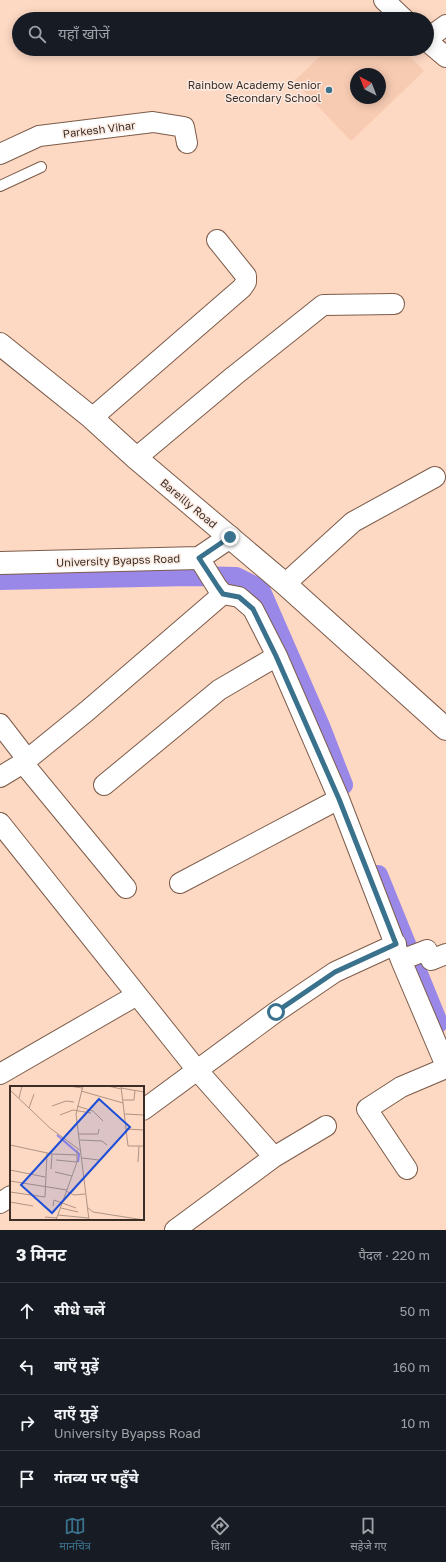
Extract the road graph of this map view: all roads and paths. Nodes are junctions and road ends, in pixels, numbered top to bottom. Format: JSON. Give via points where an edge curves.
{"nodes":[{"id":1,"x":384,"y":0,"type":"edge"},
{"id":2,"x":397,"y":12,"type":"edge"},
{"id":3,"x":446,"y":24,"type":"edge"},
{"id":4,"x":434,"y":34,"type":"edge"},
{"id":5,"x":434,"y":46,"type":"edge"},
{"id":6,"x":446,"y":57,"type":"edge"},
{"id":7,"x":187,"y":143,"type":"dead end"},
{"id":8,"x":0,"y":154,"type":"edge"},
{"id":9,"x":41,"y":167,"type":"dead end"},
{"id":10,"x":0,"y":186,"type":"edge"},
{"id":11,"x":217,"y":240,"type":"dead end"},
{"id":12,"x":394,"y":304,"type":"dead end"},
{"id":13,"x":0,"y":344,"type":"edge"},
{"id":14,"x":92,"y":418,"type":"junction"},
{"id":15,"x":136,"y":458,"type":"junction"},
{"id":16,"x":435,"y":477,"type":"dead end"},
{"id":17,"x":230,"y":537,"type":"junction"},
{"id":18,"x":0,"y":563,"type":"edge"},
{"id":19,"x":212,"y":577,"type":"junction"},
{"id":20,"x":285,"y":584,"type":"junction"},
{"id":21,"x":276,"y":656,"type":"junction"},
{"id":22,"x":0,"y":724,"type":"edge"},
{"id":23,"x":446,"y":730,"type":"edge"},
{"id":24,"x":25,"y":761,"type":"junction"},
{"id":25,"x":0,"y":777,"type":"edge"},
{"id":26,"x":104,"y":785,"type":"dead end"},
{"id":27,"x":339,"y":799,"type":"junction"},
{"id":28,"x":0,"y":823,"type":"edge"},
{"id":29,"x":180,"y":884,"type":"dead end"},
{"id":30,"x":126,"y":888,"type":"dead end"},
{"id":31,"x":401,"y":954,"type":"junction"},
{"id":32,"x":446,"y":954,"type":"edge"},
{"id":33,"x":137,"y":995,"type":"junction"},
{"id":34,"x":446,"y":1067,"type":"edge"},
{"id":35,"x":197,"y":1070,"type":"junction"},
{"id":36,"x":0,"y":1074,"type":"edge"},
{"id":37,"x":144,"y":1109,"type":"edge"},
{"id":38,"x":326,"y":1126,"type":"dead end"},
{"id":39,"x":274,"y":1157,"type":"junction"},
{"id":40,"x":407,"y":1169,"type":"dead end"},
{"id":41,"x":10,"y":1197,"type":"edge"},
{"id":42,"x":0,"y":1203,"type":"edge"},
{"id":43,"x":175,"y":1230,"type":"edge"}],
"edges":[{"from":1,"to":2,"type":"street"},
{"from":3,"to":4,"type":"street"},
{"from":5,"to":6,"type":"street"},
{"from":7,"to":8,"type":"street","name":"Parkesh Vihar","via":[[184,127],[153,122],[39,136]]},
{"from":9,"to":10,"type":"lane"},
{"from":11,"to":14,"type":"street","via":[[246,276],[242,288]]},
{"from":12,"to":15,"type":"street","via":[[322,305]]},
{"from":13,"to":14,"type":"main road","name":"Bareilly Road"},
{"from":14,"to":15,"type":"main road","name":"Bareilly Road"},
{"from":15,"to":17,"type":"main road","name":"Bareilly Road"},
{"from":16,"to":20,"type":"street","via":[[353,522]]},
{"from":17,"to":19,"type":"main road"},
{"from":17,"to":20,"type":"main road","name":"Bareilly Road"},
{"from":18,"to":19,"type":"main road","name":"University Byapss Road"},
{"from":19,"to":21,"type":"street","via":[[253,609]]},
{"from":19,"to":24,"type":"street","via":[[87,711]]},
{"from":20,"to":23,"type":"main road","name":"Bareilly Road"},
{"from":21,"to":26,"type":"street","via":[[219,690]]},
{"from":21,"to":27,"type":"street"},
{"from":22,"to":24,"type":"street"},
{"from":24,"to":25,"type":"street"},
{"from":24,"to":30,"type":"street"},
{"from":27,"to":29,"type":"street"},
{"from":27,"to":31,"type":"street"},
{"from":28,"to":33,"type":"street"},
{"from":31,"to":32,"type":"street","via":[[427,950],[431,960]]},
{"from":31,"to":34,"type":"street"},
{"from":31,"to":35,"type":"street","via":[[335,972]]},
{"from":33,"to":35,"type":"street"},
{"from":33,"to":36,"type":"street"},
{"from":34,"to":40,"type":"street","via":[[401,1087],[367,1109]]},
{"from":35,"to":37,"type":"street"},
{"from":35,"to":39,"type":"street"},
{"from":38,"to":39,"type":"street"},
{"from":39,"to":43,"type":"street"},
{"from":41,"to":42,"type":"street"}]}
